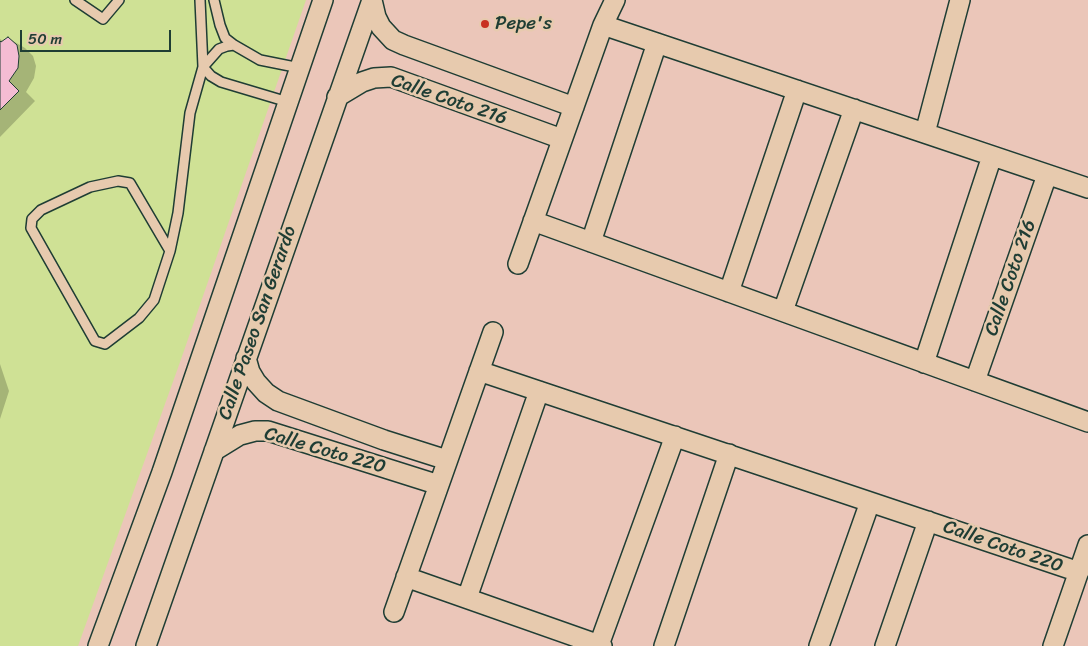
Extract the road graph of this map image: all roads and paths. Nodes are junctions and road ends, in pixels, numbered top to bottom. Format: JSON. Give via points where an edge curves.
{"nodes":[{"id":1,"x":75,"y":0,"type":"edge"},
{"id":2,"x":119,"y":0,"type":"edge"},
{"id":3,"x":200,"y":0,"type":"edge"},
{"id":4,"x":214,"y":0,"type":"edge"},
{"id":5,"x":323,"y":0,"type":"edge"},
{"id":6,"x":372,"y":0,"type":"edge"},
{"id":7,"x":615,"y":0,"type":"edge"},
{"id":8,"x":960,"y":0,"type":"edge"},
{"id":9,"x":603,"y":25,"type":"junction"},
{"id":10,"x":657,"y":43,"type":"junction"},
{"id":11,"x":234,"y":45,"type":"junction"},
{"id":12,"x":203,"y":67,"type":"junction"},
{"id":13,"x":300,"y":68,"type":"junction"},
{"id":14,"x":798,"y":90,"type":"junction"},
{"id":15,"x":337,"y":97,"type":"junction"},
{"id":16,"x":288,"y":102,"type":"junction"},
{"id":17,"x":574,"y":107,"type":"junction"},
{"id":18,"x":854,"y":109,"type":"junction"},
{"id":19,"x":925,"y":133,"type":"junction"},
{"id":20,"x":562,"y":139,"type":"junction"},
{"id":21,"x":992,"y":156,"type":"junction"},
{"id":22,"x":1048,"y":175,"type":"junction"},
{"id":23,"x":1088,"y":188,"type":"edge"},
{"id":24,"x":533,"y":221,"type":"junction"},
{"id":25,"x":591,"y":242,"type":"junction"},
{"id":26,"x":170,"y":251,"type":"junction"},
{"id":27,"x":518,"y":264,"type":"dead end"},
{"id":28,"x":729,"y":292,"type":"junction"},
{"id":29,"x":783,"y":311,"type":"junction"},
{"id":30,"x":493,"y":332,"type":"dead end"},
{"id":31,"x":246,"y":358,"type":"junction"},
{"id":32,"x":924,"y":363,"type":"junction"},
{"id":33,"x":479,"y":371,"type":"junction"},
{"id":34,"x":975,"y":381,"type":"junction"},
{"id":35,"x":539,"y":391,"type":"junction"},
{"id":36,"x":1088,"y":422,"type":"edge"},
{"id":37,"x":674,"y":436,"type":"junction"},
{"id":38,"x":214,"y":451,"type":"junction"},
{"id":39,"x":729,"y":454,"type":"junction"},
{"id":40,"x":447,"y":460,"type":"junction"},
{"id":41,"x":439,"y":485,"type":"junction"},
{"id":42,"x":870,"y":502,"type":"junction"},
{"id":43,"x":928,"y":521,"type":"junction"},
{"id":44,"x":1088,"y":545,"type":"edge"},
{"id":45,"x":1079,"y":572,"type":"junction"},
{"id":46,"x":406,"y":577,"type":"junction"},
{"id":47,"x":467,"y":598,"type":"junction"},
{"id":48,"x":394,"y":612,"type":"dead end"},
{"id":49,"x":600,"y":645,"type":"edge"},
{"id":50,"x":98,"y":646,"type":"edge"},
{"id":51,"x":146,"y":646,"type":"edge"},
{"id":52,"x":664,"y":646,"type":"edge"},
{"id":53,"x":819,"y":646,"type":"edge"},
{"id":54,"x":885,"y":646,"type":"edge"},
{"id":55,"x":1053,"y":646,"type":"edge"}],
"edges":[{"from":1,"to":2,"type":"lane","via":[[103,19]]},
{"from":3,"to":12,"type":"lane"},
{"from":4,"to":11,"type":"lane","via":[[225,38]]},
{"from":5,"to":13,"type":"street"},
{"from":6,"to":15,"type":"street","name":"Calle Paseo San Gerardo"},
{"from":6,"to":17,"type":"street","name":"Calle Coto 216","via":[[381,27],[404,46]]},
{"from":7,"to":9,"type":"street"},
{"from":8,"to":19,"type":"street"},
{"from":9,"to":10,"type":"street"},
{"from":9,"to":17,"type":"street"},
{"from":10,"to":14,"type":"street"},
{"from":10,"to":25,"type":"street"},
{"from":11,"to":12,"type":"lane","via":[[219,49]]},
{"from":11,"to":13,"type":"lane","via":[[260,60]]},
{"from":12,"to":16,"type":"lane","via":[[221,82]]},
{"from":12,"to":26,"type":"lane","via":[[190,113]]},
{"from":13,"to":16,"type":"street"},
{"from":14,"to":18,"type":"street"},
{"from":14,"to":28,"type":"street"},
{"from":15,"to":20,"type":"street","name":"Calle Coto 216","via":[[362,82],[392,77]]},
{"from":15,"to":31,"type":"street","name":"Calle Paseo San Gerardo"},
{"from":16,"to":50,"type":"street","via":[[162,472]]},
{"from":17,"to":20,"type":"street"},
{"from":18,"to":19,"type":"street"},
{"from":18,"to":29,"type":"street"},
{"from":19,"to":21,"type":"street"},
{"from":20,"to":24,"type":"street"},
{"from":21,"to":22,"type":"street"},
{"from":21,"to":32,"type":"street"},
{"from":22,"to":23,"type":"street"},
{"from":22,"to":34,"type":"street","name":"Calle Coto 216"},
{"from":24,"to":25,"type":"street"},
{"from":24,"to":27,"type":"street"},
{"from":25,"to":28,"type":"street"},
{"from":26,"to":26,"type":"lane","via":[[154,300],[139,318],[105,344],[95,341],[31,228],[32,219],[41,210],[90,188],[118,181],[130,183]]},
{"from":28,"to":29,"type":"street"},
{"from":29,"to":32,"type":"street"},
{"from":30,"to":33,"type":"street"},
{"from":31,"to":38,"type":"street","name":"Calle Paseo San Gerardo"},
{"from":31,"to":40,"type":"street","name":"Calle Coto 220","via":[[256,382],[278,401]]},
{"from":32,"to":34,"type":"street"},
{"from":33,"to":35,"type":"street","name":"Calle Coto 220"},
{"from":33,"to":40,"type":"street"},
{"from":34,"to":36,"type":"street"},
{"from":35,"to":37,"type":"street","name":"Calle Coto 220"},
{"from":35,"to":47,"type":"street"},
{"from":37,"to":39,"type":"street","name":"Calle Coto 220"},
{"from":37,"to":49,"type":"street"},
{"from":38,"to":41,"type":"street","name":"Calle Coto 220","via":[[240,435],[268,431]]},
{"from":38,"to":51,"type":"street","name":"Calle Paseo San Gerardo"},
{"from":39,"to":42,"type":"street","name":"Calle Coto 220"},
{"from":39,"to":52,"type":"street"},
{"from":40,"to":41,"type":"street"},
{"from":41,"to":46,"type":"street"},
{"from":42,"to":43,"type":"street","name":"Calle Coto 220"},
{"from":42,"to":53,"type":"street"},
{"from":43,"to":45,"type":"street","name":"Calle Coto 220"},
{"from":43,"to":54,"type":"street","name":"Calle Coto 220"},
{"from":44,"to":45,"type":"street","name":"Calle Coto 220"},
{"from":45,"to":55,"type":"street","name":"Calle Coto 220"},
{"from":46,"to":47,"type":"street"},
{"from":46,"to":48,"type":"street"},
{"from":47,"to":49,"type":"street"}]}
